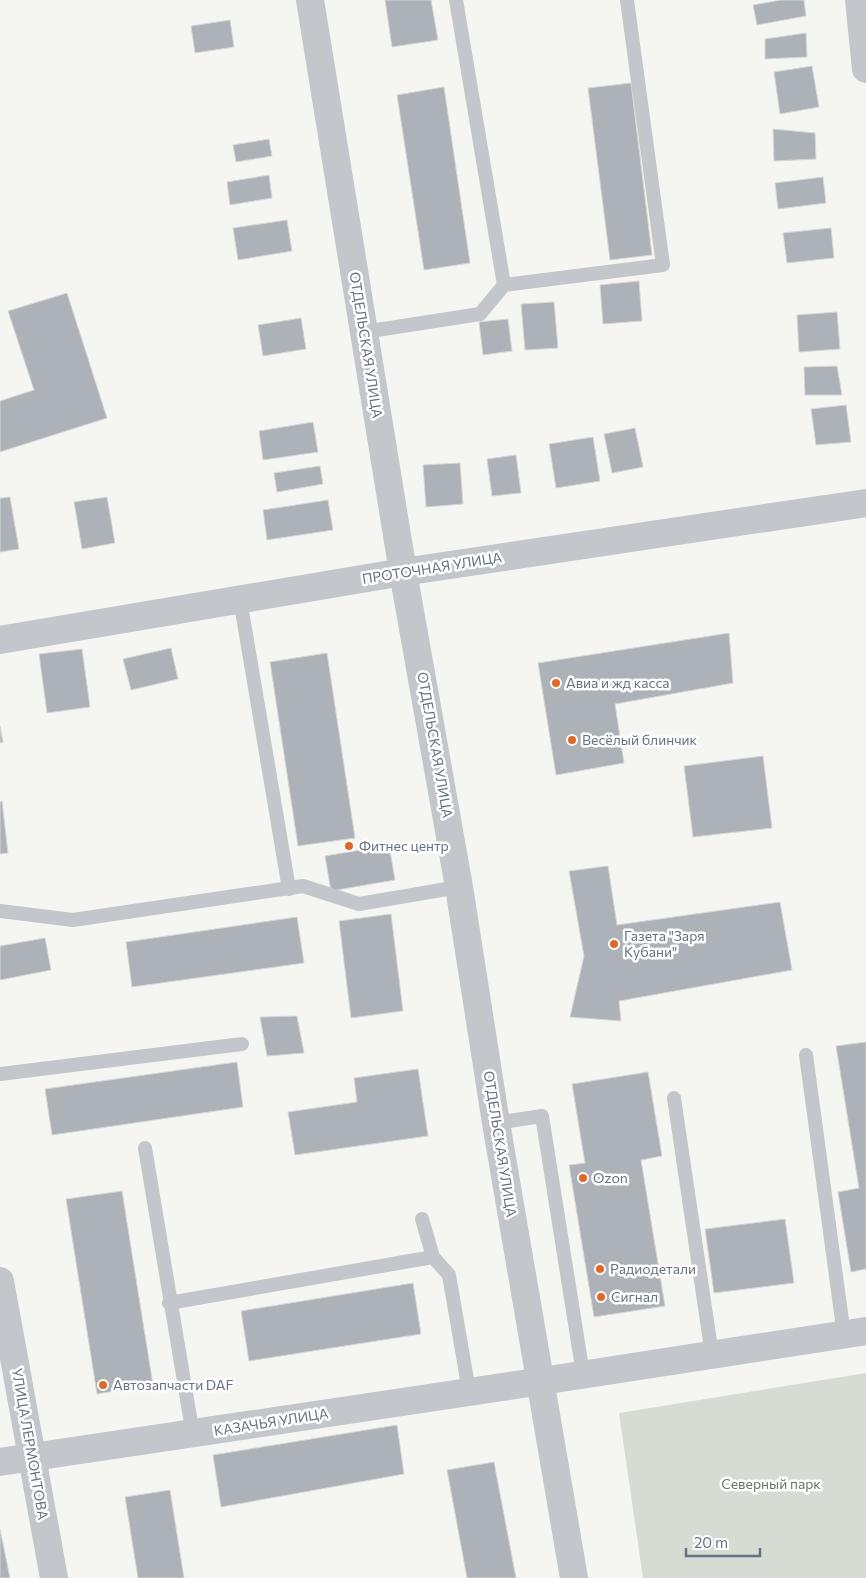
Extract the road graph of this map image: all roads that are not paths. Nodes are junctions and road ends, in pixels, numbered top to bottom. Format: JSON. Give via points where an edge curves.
{"nodes":[{"id":1,"x":310,"y":0,"type":"edge"},
{"id":2,"x":456,"y":0,"type":"edge"},
{"id":3,"x":627,"y":0,"type":"edge"},
{"id":4,"x":859,"y":0,"type":"edge"},
{"id":5,"x":866,"y":69,"type":"edge"},
{"id":6,"x":504,"y":286,"type":"junction"},
{"id":7,"x":364,"y":332,"type":"junction"},
{"id":8,"x":866,"y":503,"type":"edge"},
{"id":9,"x":403,"y":572,"type":"junction"},
{"id":10,"x":240,"y":599,"type":"junction"},
{"id":11,"x":0,"y":640,"type":"edge"},
{"id":12,"x":459,"y":887,"type":"junction"},
{"id":13,"x":289,"y":889,"type":"junction"},
{"id":14,"x":0,"y":911,"type":"edge"},
{"id":15,"x":242,"y":1044,"type":"dead end"},
{"id":16,"x":806,"y":1055,"type":"dead end"},
{"id":17,"x":0,"y":1074,"type":"edge"},
{"id":18,"x":674,"y":1098,"type":"dead end"},
{"id":19,"x":496,"y":1123,"type":"junction"},
{"id":20,"x":145,"y":1148,"type":"dead end"},
{"id":21,"x":422,"y":1220,"type":"dead end"},
{"id":22,"x":432,"y":1257,"type":"junction"},
{"id":23,"x":0,"y":1281,"type":"edge"},
{"id":24,"x":170,"y":1303,"type":"junction"},
{"id":25,"x":855,"y":1333,"type":"edge"},
{"id":26,"x":712,"y":1355,"type":"junction"},
{"id":27,"x":584,"y":1374,"type":"junction"},
{"id":28,"x":542,"y":1381,"type":"junction"},
{"id":29,"x":469,"y":1391,"type":"junction"},
{"id":30,"x":193,"y":1435,"type":"junction"},
{"id":31,"x":32,"y":1458,"type":"junction"},
{"id":32,"x":0,"y":1462,"type":"edge"},
{"id":33,"x":54,"y":1578,"type":"edge"},
{"id":34,"x":574,"y":1578,"type":"edge"}],
"edges":[{"from":1,"to":7,"type":"street","name":"ОТДЕЛЬСКАЯ УЛИЦА"},
{"from":2,"to":6,"type":"lane"},
{"from":3,"to":6,"type":"lane","via":[[663,265]]},
{"from":4,"to":5,"type":"street"},
{"from":6,"to":7,"type":"lane","via":[[480,314]]},
{"from":7,"to":9,"type":"street","name":"ОТДЕЛЬСКАЯ УЛИЦА"},
{"from":8,"to":9,"type":"street","name":"ПРОТОЧНАЯ УЛИЦА"},
{"from":9,"to":10,"type":"street","name":"ПРОТОЧНАЯ УЛИЦА"},
{"from":9,"to":12,"type":"street","name":"ОТДЕЛЬСКАЯ УЛИЦА"},
{"from":10,"to":11,"type":"street","name":"ПРОТОЧНАЯ УЛИЦА"},
{"from":10,"to":13,"type":"lane"},
{"from":12,"to":13,"type":"lane","via":[[360,904],[304,886]]},
{"from":12,"to":19,"type":"street","name":"ОТДЕЛЬСКАЯ УЛИЦА"},
{"from":13,"to":14,"type":"lane","via":[[73,920]]},
{"from":15,"to":17,"type":"lane"},
{"from":16,"to":25,"type":"lane"},
{"from":18,"to":26,"type":"lane"},
{"from":19,"to":27,"type":"lane","via":[[542,1116]]},
{"from":19,"to":28,"type":"street","name":"ОТДЕЛЬСКАЯ УЛИЦА"},
{"from":20,"to":24,"type":"lane"},
{"from":21,"to":22,"type":"lane"},
{"from":22,"to":24,"type":"lane"},
{"from":22,"to":29,"type":"lane","via":[[449,1275]]},
{"from":23,"to":31,"type":"street","name":"УЛИЦА ЛЕРМОНТОВА"},
{"from":24,"to":30,"type":"lane"},
{"from":25,"to":26,"type":"street","name":"КАЗАЧЬЯ УЛИЦА"},
{"from":26,"to":27,"type":"street","name":"КАЗАЧЬЯ УЛИЦА"},
{"from":27,"to":28,"type":"street","name":"КАЗАЧЬЯ УЛИЦА"},
{"from":28,"to":29,"type":"street","name":"КАЗАЧЬЯ УЛИЦА"},
{"from":28,"to":34,"type":"street","name":"ОТДЕЛЬСКАЯ УЛИЦА"},
{"from":29,"to":30,"type":"street","name":"КАЗАЧЬЯ УЛИЦА"},
{"from":30,"to":31,"type":"street","name":"КАЗАЧЬЯ УЛИЦА"},
{"from":31,"to":32,"type":"street","name":"КАЗАЧЬЯ УЛИЦА"},
{"from":31,"to":33,"type":"street","name":"УЛИЦА ЛЕРМОНТОВА"}]}
